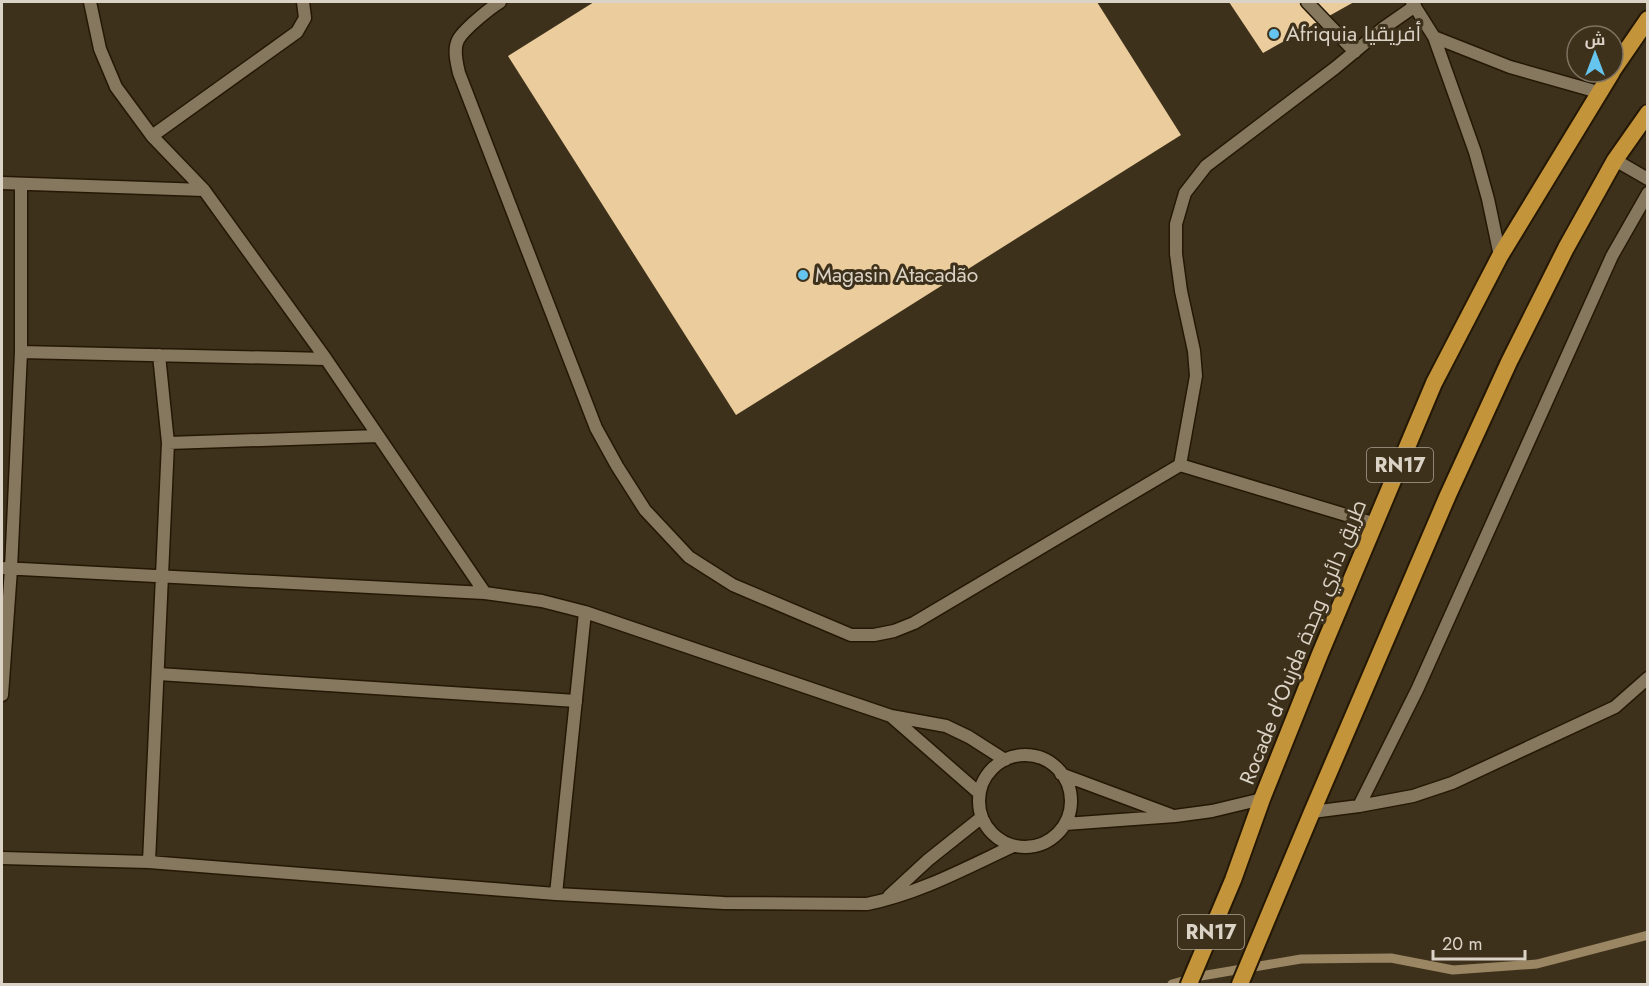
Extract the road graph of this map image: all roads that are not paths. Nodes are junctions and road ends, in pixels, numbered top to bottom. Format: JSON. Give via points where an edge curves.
{"nodes":[{"id":1,"x":90,"y":2,"type":"edge"},
{"id":2,"x":303,"y":2,"type":"edge"},
{"id":3,"x":500,"y":2,"type":"edge"},
{"id":4,"x":1307,"y":2,"type":"edge"},
{"id":5,"x":1414,"y":4,"type":"edge"},
{"id":6,"x":1647,"y":19,"type":"edge"},
{"id":7,"x":1434,"y":37,"type":"junction"},
{"id":8,"x":1355,"y":52,"type":"junction"},
{"id":9,"x":1625,"y":52,"type":"edge"},
{"id":10,"x":1603,"y":84,"type":"edge"},
{"id":11,"x":1598,"y":92,"type":"junction"},
{"id":12,"x":1647,"y":113,"type":"edge"},
{"id":13,"x":152,"y":136,"type":"junction"},
{"id":14,"x":1615,"y":160,"type":"junction"},
{"id":15,"x":1647,"y":179,"type":"edge"},
{"id":16,"x":2,"y":183,"type":"edge"},
{"id":17,"x":21,"y":184,"type":"junction"},
{"id":18,"x":204,"y":190,"type":"junction"},
{"id":19,"x":1647,"y":193,"type":"edge"},
{"id":20,"x":1500,"y":256,"type":"junction"},
{"id":21,"x":21,"y":352,"type":"junction"},
{"id":22,"x":159,"y":355,"type":"junction"},
{"id":23,"x":326,"y":359,"type":"junction"},
{"id":24,"x":378,"y":436,"type":"junction"},
{"id":25,"x":168,"y":443,"type":"junction"},
{"id":26,"x":1180,"y":465,"type":"junction"},
{"id":27,"x":1376,"y":524,"type":"junction"},
{"id":28,"x":6,"y":568,"type":"edge"},
{"id":29,"x":163,"y":576,"type":"junction"},
{"id":30,"x":484,"y":593,"type":"junction"},
{"id":31,"x":585,"y":612,"type":"junction"},
{"id":32,"x":158,"y":674,"type":"junction"},
{"id":33,"x":1647,"y":678,"type":"edge"},
{"id":34,"x":2,"y":695,"type":"edge"},
{"id":35,"x":576,"y":700,"type":"junction"},
{"id":36,"x":891,"y":716,"type":"junction"},
{"id":37,"x":1005,"y":760,"type":"junction"},
{"id":38,"x":1062,"y":774,"type":"junction"},
{"id":39,"x":979,"y":793,"type":"junction"},
{"id":40,"x":1262,"y":799,"type":"junction"},
{"id":41,"x":1359,"y":806,"type":"junction"},
{"id":42,"x":1312,"y":812,"type":"junction"},
{"id":43,"x":1174,"y":816,"type":"junction"},
{"id":44,"x":982,"y":817,"type":"junction"},
{"id":45,"x":1065,"y":824,"type":"junction"},
{"id":46,"x":1013,"y":846,"type":"junction"},
{"id":47,"x":2,"y":858,"type":"edge"},
{"id":48,"x":149,"y":862,"type":"junction"},
{"id":49,"x":556,"y":894,"type":"junction"},
{"id":50,"x":884,"y":901,"type":"junction"},
{"id":51,"x":1189,"y":984,"type":"edge"},
{"id":52,"x":1240,"y":984,"type":"edge"}],
"edges":[{"from":1,"to":13,"type":"street","via":[[100,49],[116,87]]},
{"from":2,"to":13,"type":"street","via":[[305,18],[297,32]]},
{"from":3,"to":26,"type":"street","via":[[458,40],[455,55],[459,74],[596,428],[645,510],[689,556],[733,585],[851,635],[874,635],[914,623]]},
{"from":4,"to":8,"type":"street"},
{"from":5,"to":7,"type":"street"},
{"from":5,"to":8,"type":"street"},
{"from":6,"to":9,"type":"highway","name":"Rocade d'Oujda طريق دائري وجدة","number":"RN17"},
{"from":7,"to":11,"type":"street","via":[[1510,67]]},
{"from":7,"to":20,"type":"street","via":[[1475,152]]},
{"from":8,"to":26,"type":"street","via":[[1206,166],[1185,194],[1176,224],[1176,254],[1196,376]]},
{"from":10,"to":11,"type":"highway","name":"Rocade d'Oujda طريق دائري وجدة","number":"RN17"},
{"from":11,"to":20,"type":"highway","name":"Rocade d'Oujda طريق دائري وجدة","number":"RN17"},
{"from":12,"to":14,"type":"highway","number":"RN17"},
{"from":13,"to":18,"type":"street"},
{"from":14,"to":15,"type":"street"},
{"from":14,"to":42,"type":"highway","number":"RN17","via":[[1509,362]]},
{"from":16,"to":17,"type":"street"},
{"from":17,"to":18,"type":"street"},
{"from":17,"to":21,"type":"street"},
{"from":18,"to":23,"type":"street"},
{"from":19,"to":41,"type":"street","via":[[1612,256],[1417,690]]},
{"from":20,"to":27,"type":"highway","name":"Rocade d'Oujda طريق دائري وجدة","number":"RN17","via":[[1434,383]]},
{"from":21,"to":22,"type":"street"},
{"from":21,"to":28,"type":"street"},
{"from":22,"to":23,"type":"street"},
{"from":22,"to":25,"type":"street"},
{"from":23,"to":24,"type":"street"},
{"from":24,"to":25,"type":"street"},
{"from":24,"to":30,"type":"street"},
{"from":25,"to":29,"type":"street"},
{"from":26,"to":27,"type":"street"},
{"from":27,"to":40,"type":"highway","name":"Rocade d'Oujda طريق دائري وجدة","number":"RN17"},
{"from":28,"to":29,"type":"street"},
{"from":28,"to":34,"type":"street"},
{"from":29,"to":30,"type":"street"},
{"from":29,"to":32,"type":"street"},
{"from":30,"to":31,"type":"street"},
{"from":31,"to":35,"type":"street"},
{"from":31,"to":36,"type":"street"},
{"from":32,"to":35,"type":"street"},
{"from":32,"to":48,"type":"street"},
{"from":33,"to":41,"type":"street","via":[[1615,707],[1452,783],[1413,796]]},
{"from":35,"to":49,"type":"street"},
{"from":36,"to":37,"type":"street","via":[[945,726]]},
{"from":36,"to":39,"type":"street"},
{"from":37,"to":38,"type":"street","via":[[1035,757]]},
{"from":37,"to":39,"type":"street","via":[[993,768]]},
{"from":38,"to":43,"type":"street"},
{"from":38,"to":45,"type":"street","via":[[1071,798]]},
{"from":39,"to":44,"type":"street"},
{"from":40,"to":43,"type":"street"},
{"from":40,"to":51,"type":"highway","name":"Rocade d'Oujda طريق دائري وجدة","number":"RN17"},
{"from":41,"to":42,"type":"street"},
{"from":42,"to":52,"type":"highway","number":"RN17"},
{"from":43,"to":45,"type":"street"},
{"from":44,"to":46,"type":"street","via":[[989,830]]},
{"from":44,"to":50,"type":"street"},
{"from":45,"to":46,"type":"street","via":[[1043,843]]},
{"from":46,"to":50,"type":"street"},
{"from":47,"to":48,"type":"street"},
{"from":48,"to":49,"type":"street"},
{"from":49,"to":50,"type":"street","via":[[724,903]]}]}
